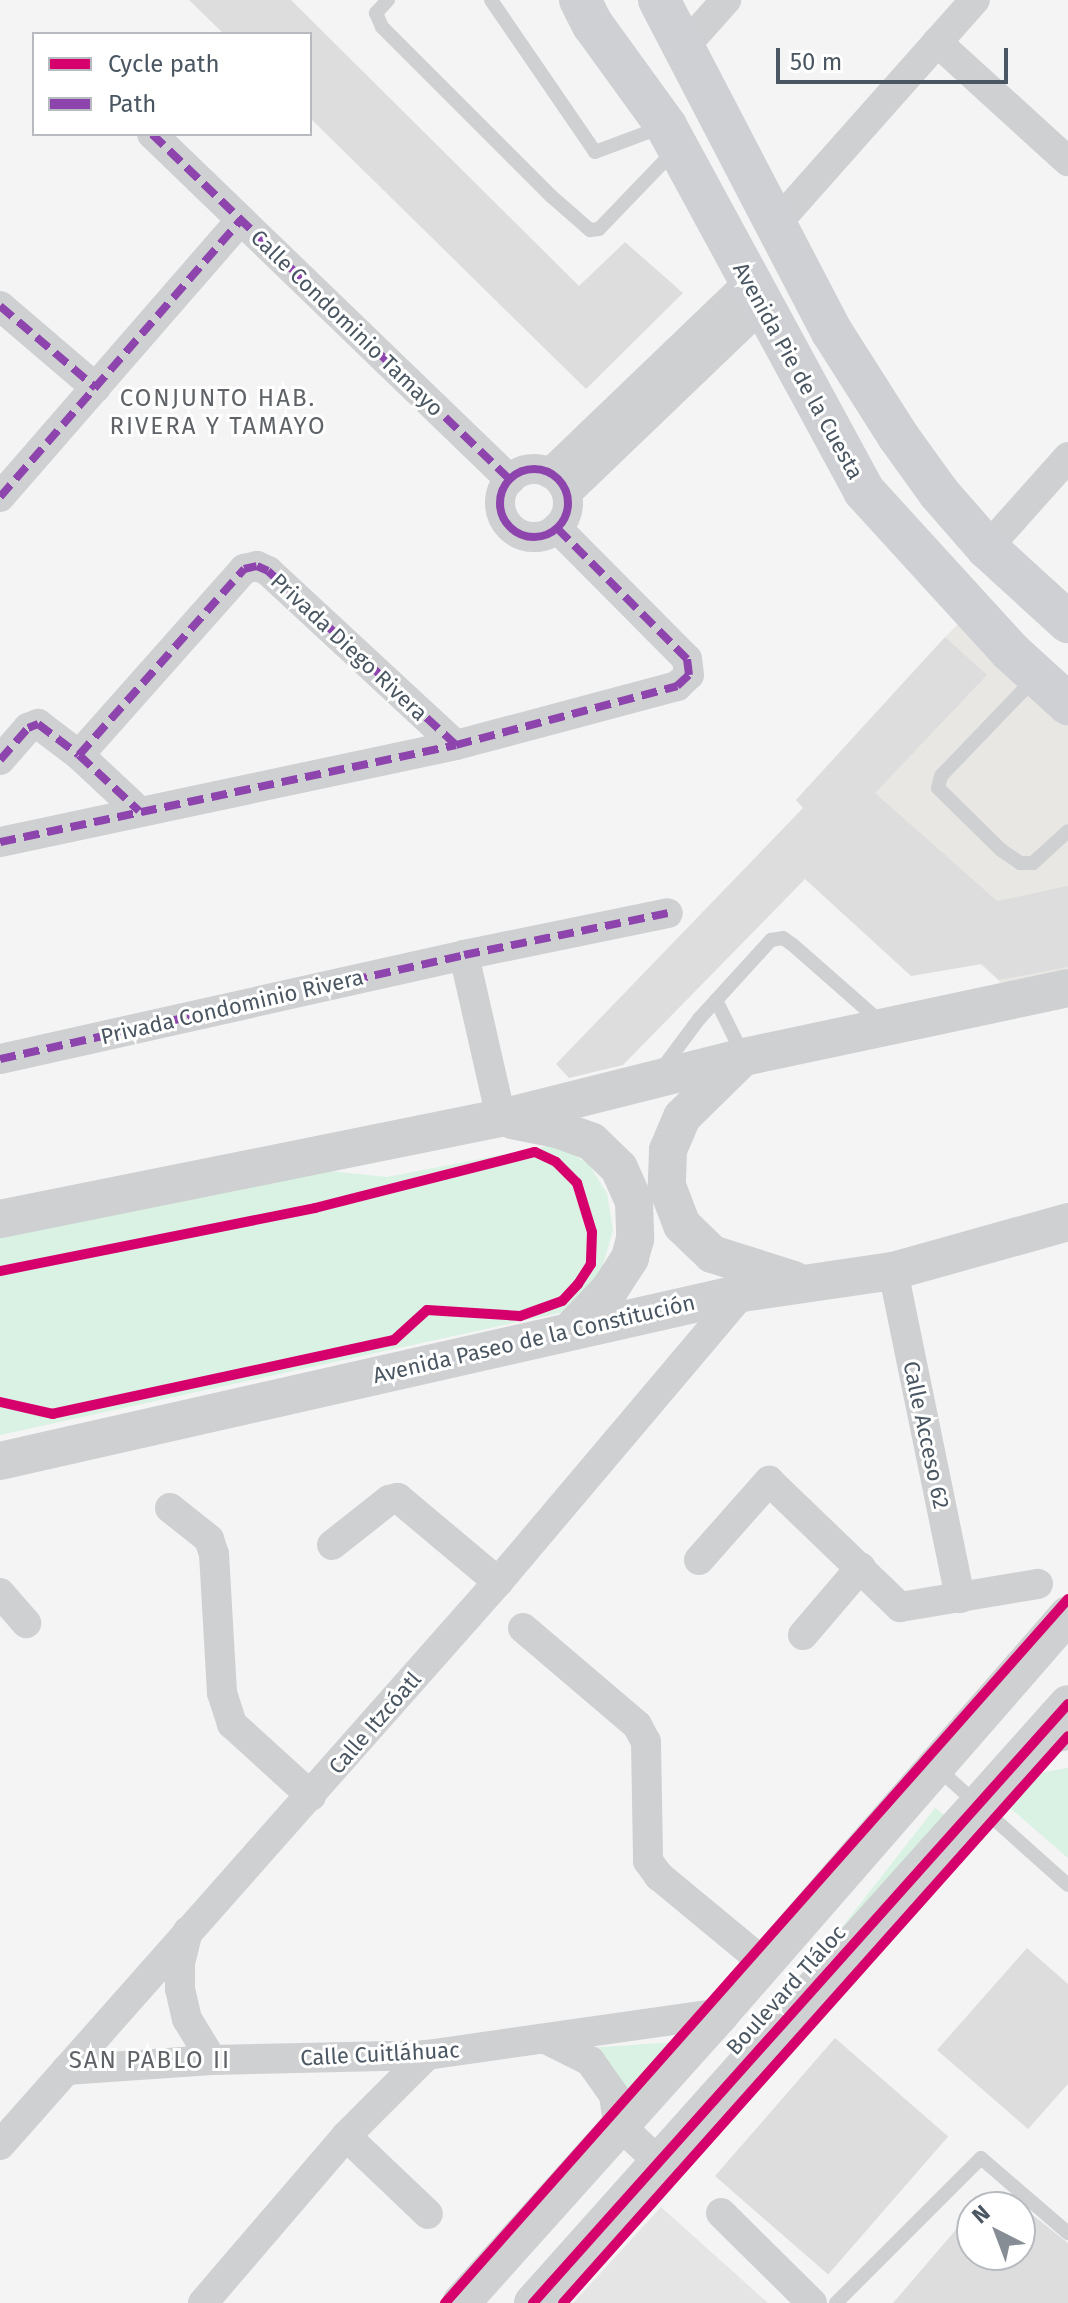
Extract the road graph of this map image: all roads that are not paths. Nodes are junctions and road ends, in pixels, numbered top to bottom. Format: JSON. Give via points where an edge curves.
{"nodes":[{"id":1,"x":388,"y":0,"type":"edge"},
{"id":2,"x":491,"y":0,"type":"edge"},
{"id":3,"x":580,"y":0,"type":"edge"},
{"id":4,"x":659,"y":0,"type":"edge"},
{"id":5,"x":726,"y":0,"type":"edge"},
{"id":6,"x":975,"y":0,"type":"edge"},
{"id":7,"x":624,"y":42,"type":"dead end"},
{"id":8,"x":937,"y":42,"type":"junction"},
{"id":9,"x":685,"y":46,"type":"junction"},
{"id":10,"x":154,"y":136,"type":"edge"},
{"id":11,"x":671,"y":137,"type":"junction"},
{"id":12,"x":1068,"y":161,"type":"edge"},
{"id":13,"x":241,"y":220,"type":"junction"},
{"id":14,"x":775,"y":225,"type":"junction"},
{"id":15,"x":755,"y":295,"type":"junction"},
{"id":16,"x":0,"y":306,"type":"edge"},
{"id":17,"x":96,"y":388,"type":"junction"},
{"id":18,"x":1068,"y":457,"type":"edge"},
{"id":19,"x":510,"y":480,"type":"junction"},
{"id":20,"x":558,"y":483,"type":"junction"},
{"id":21,"x":0,"y":497,"type":"edge"},
{"id":22,"x":557,"y":528,"type":"junction"},
{"id":23,"x":987,"y":548,"type":"junction"},
{"id":24,"x":1068,"y":622,"type":"edge"},
{"id":25,"x":1056,"y":688,"type":"edge"},
{"id":26,"x":456,"y":745,"type":"junction"},
{"id":27,"x":79,"y":755,"type":"junction"},
{"id":28,"x":0,"y":760,"type":"edge"},
{"id":29,"x":139,"y":811,"type":"junction"},
{"id":30,"x":1068,"y":831,"type":"edge"},
{"id":31,"x":0,"y":842,"type":"edge"},
{"id":32,"x":668,"y":913,"type":"dead end"},
{"id":33,"x":464,"y":955,"type":"junction"},
{"id":34,"x":1068,"y":988,"type":"edge"},
{"id":35,"x":716,"y":1000,"type":"junction"},
{"id":36,"x":887,"y":1027,"type":"junction"},
{"id":37,"x":744,"y":1057,"type":"junction"},
{"id":38,"x":0,"y":1059,"type":"edge"},
{"id":39,"x":653,"y":1082,"type":"junction"},
{"id":40,"x":501,"y":1118,"type":"junction"},
{"id":41,"x":0,"y":1219,"type":"edge"},
{"id":42,"x":1068,"y":1222,"type":"edge"},
{"id":43,"x":893,"y":1271,"type":"junction"},
{"id":44,"x":800,"y":1282,"type":"junction"},
{"id":45,"x":742,"y":1293,"type":"junction"},
{"id":46,"x":571,"y":1330,"type":"junction"},
{"id":47,"x":0,"y":1461,"type":"edge"},
{"id":48,"x":170,"y":1508,"type":"dead end"},
{"id":49,"x":332,"y":1545,"type":"dead end"},
{"id":50,"x":699,"y":1560,"type":"dead end"},
{"id":51,"x":861,"y":1567,"type":"junction"},
{"id":52,"x":498,"y":1582,"type":"junction"},
{"id":53,"x":1038,"y":1584,"type":"dead end"},
{"id":54,"x":0,"y":1593,"type":"edge"},
{"id":55,"x":960,"y":1598,"type":"junction"},
{"id":56,"x":1068,"y":1615,"type":"edge"},
{"id":57,"x":26,"y":1623,"type":"dead end"},
{"id":58,"x":523,"y":1628,"type":"dead end"},
{"id":59,"x":803,"y":1635,"type":"dead end"},
{"id":60,"x":1065,"y":1719,"type":"edge"},
{"id":61,"x":935,"y":1766,"type":"junction"},
{"id":62,"x":311,"y":1796,"type":"junction"},
{"id":63,"x":978,"y":1805,"type":"junction"},
{"id":64,"x":1068,"y":1885,"type":"edge"},
{"id":65,"x":189,"y":1931,"type":"junction"},
{"id":66,"x":764,"y":1963,"type":"junction"},
{"id":67,"x":721,"y":2013,"type":"junction"},
{"id":68,"x":548,"y":2040,"type":"junction"},
{"id":69,"x":427,"y":2055,"type":"junction"},
{"id":70,"x":212,"y":2060,"type":"junction"},
{"id":71,"x":66,"y":2070,"type":"junction"},
{"id":72,"x":618,"y":2124,"type":"junction"},
{"id":73,"x":346,"y":2136,"type":"junction"},
{"id":74,"x":0,"y":2145,"type":"edge"},
{"id":75,"x":659,"y":2162,"type":"junction"},
{"id":76,"x":721,"y":2213,"type":"dead end"},
{"id":77,"x":428,"y":2214,"type":"dead end"},
{"id":78,"x":1068,"y":2233,"type":"edge"},
{"id":79,"x":203,"y":2303,"type":"edge"},
{"id":80,"x":461,"y":2303,"type":"edge"},
{"id":81,"x":533,"y":2303,"type":"edge"},
{"id":82,"x":812,"y":2303,"type":"edge"},
{"id":83,"x":836,"y":2303,"type":"edge"}],
"edges":[{"from":1,"to":11,"type":"lane","via":[[376,13],[382,27],[590,230],[599,229]]},
{"from":2,"to":11,"type":"lane","via":[[595,152]]},
{"from":3,"to":11,"type":"main road","name":"Avenida Pie de la Cuesta"},
{"from":4,"to":9,"type":"main road"},
{"from":5,"to":9,"type":"street"},
{"from":6,"to":8,"type":"street"},
{"from":7,"to":11,"type":"lane"},
{"from":8,"to":12,"type":"street"},
{"from":8,"to":14,"type":"street"},
{"from":9,"to":14,"type":"main road"},
{"from":10,"to":13,"type":"street"},
{"from":11,"to":15,"type":"main road","name":"Avenida Pie de la Cuesta"},
{"from":13,"to":17,"type":"street","name":"Calle Condominio Tamayo"},
{"from":13,"to":19,"type":"street","name":"Calle Condominio Tamayo"},
{"from":14,"to":23,"type":"main road","via":[[832,332],[898,436]]},
{"from":15,"to":20,"type":"street"},
{"from":15,"to":25,"type":"main road","name":"Avenida Pie de la Cuesta","via":[[864,491]]},
{"from":16,"to":17,"type":"street"},
{"from":17,"to":21,"type":"street","name":"Calle Condominio Tamayo"},
{"from":18,"to":23,"type":"street"},
{"from":19,"to":20,"type":"street","via":[[529,470]]},
{"from":19,"to":22,"type":"street","via":[[500,498],[509,527],[528,537]]},
{"from":20,"to":22,"type":"street","via":[[567,512]]},
{"from":22,"to":26,"type":"street","name":"Privada Diego Rivera","via":[[687,659],[689,675],[677,686]]},
{"from":23,"to":24,"type":"main road"},
{"from":25,"to":30,"type":"lane","via":[[941,776],[938,788],[1020,863],[1033,863]]},
{"from":26,"to":27,"type":"street","name":"Privada Diego Rivera","via":[[257,566],[244,569]]},
{"from":26,"to":29,"type":"street","name":"Privada Diego Rivera"},
{"from":27,"to":28,"type":"street","via":[[38,724]]},
{"from":27,"to":29,"type":"street"},
{"from":29,"to":31,"type":"street","name":"Privada Diego Rivera"},
{"from":32,"to":33,"type":"street","name":"Privada Condominio Rivera"},
{"from":33,"to":38,"type":"street","name":"Privada Condominio Rivera"},
{"from":33,"to":40,"type":"street"},
{"from":34,"to":36,"type":"street"},
{"from":35,"to":36,"type":"lane","via":[[771,940],[783,938]]},
{"from":35,"to":37,"type":"lane"},
{"from":35,"to":39,"type":"lane"},
{"from":36,"to":37,"type":"street"},
{"from":37,"to":39,"type":"street"},
{"from":37,"to":44,"type":"street","via":[[682,1117],[668,1150],[667,1186],[682,1225],[712,1254]]},
{"from":39,"to":40,"type":"street"},
{"from":40,"to":41,"type":"street"},
{"from":40,"to":46,"type":"street","via":[[566,1131],[592,1142],[619,1168],[634,1202],[630,1258],[610,1289]]},
{"from":42,"to":43,"type":"street","name":"Avenida Paseo de la Constitución"},
{"from":43,"to":44,"type":"street","name":"Avenida Paseo de la Constitución"},
{"from":43,"to":55,"type":"street","name":"Calle Acceso 62"},
{"from":44,"to":45,"type":"street","name":"Avenida Paseo de la Constitución"},
{"from":45,"to":46,"type":"street","name":"Avenida Paseo de la Constitución"},
{"from":45,"to":52,"type":"street","name":"Calle Itzcóatl"},
{"from":46,"to":47,"type":"street","name":"Avenida Paseo de la Constitución"},
{"from":48,"to":62,"type":"street","via":[[209,1539],[214,1554],[222,1693],[232,1724]]},
{"from":49,"to":52,"type":"street","via":[[398,1498]]},
{"from":50,"to":51,"type":"street","via":[[769,1481]]},
{"from":51,"to":55,"type":"street","via":[[900,1607]]},
{"from":51,"to":59,"type":"street"},
{"from":52,"to":62,"type":"street","name":"Calle Itzcóatl"},
{"from":53,"to":55,"type":"street"},
{"from":54,"to":57,"type":"street"},
{"from":56,"to":61,"type":"street","name":"Boulevard Tláloc"},
{"from":58,"to":66,"type":"street","via":[[637,1725],[646,1742],[648,1861],[659,1876]]},
{"from":60,"to":63,"type":"street","name":"Boulevard Tláloc","via":[[1026,1751]]},
{"from":61,"to":63,"type":"lane"},
{"from":61,"to":66,"type":"street","name":"Boulevard Tláloc"},
{"from":62,"to":65,"type":"street","name":"Calle Itzcóatl"},
{"from":63,"to":64,"type":"lane"},
{"from":63,"to":75,"type":"street","name":"Boulevard Tláloc"},
{"from":65,"to":70,"type":"street","via":[[180,1962],[180,1989],[187,2019]]},
{"from":65,"to":71,"type":"street","name":"Calle Itzcóatl"},
{"from":66,"to":67,"type":"street","name":"Boulevard Tláloc"},
{"from":67,"to":68,"type":"street","name":"Calle Cuitláhuac"},
{"from":67,"to":72,"type":"street","name":"Boulevard Tláloc"},
{"from":68,"to":69,"type":"street","name":"Calle Cuitláhuac"},
{"from":68,"to":72,"type":"street","via":[[590,2061],[614,2095]]},
{"from":69,"to":70,"type":"street","name":"Calle Cuitláhuac"},
{"from":69,"to":73,"type":"street"},
{"from":70,"to":71,"type":"street","name":"Calle Cuitláhuac"},
{"from":71,"to":74,"type":"street","name":"Calle Itzcóatl"},
{"from":72,"to":75,"type":"street"},
{"from":72,"to":80,"type":"street","name":"Boulevard Tláloc"},
{"from":73,"to":77,"type":"street"},
{"from":73,"to":79,"type":"street"},
{"from":75,"to":81,"type":"street","name":"Boulevard Tláloc"},
{"from":76,"to":82,"type":"street"},
{"from":78,"to":83,"type":"lane","via":[[981,2158]]}]}
